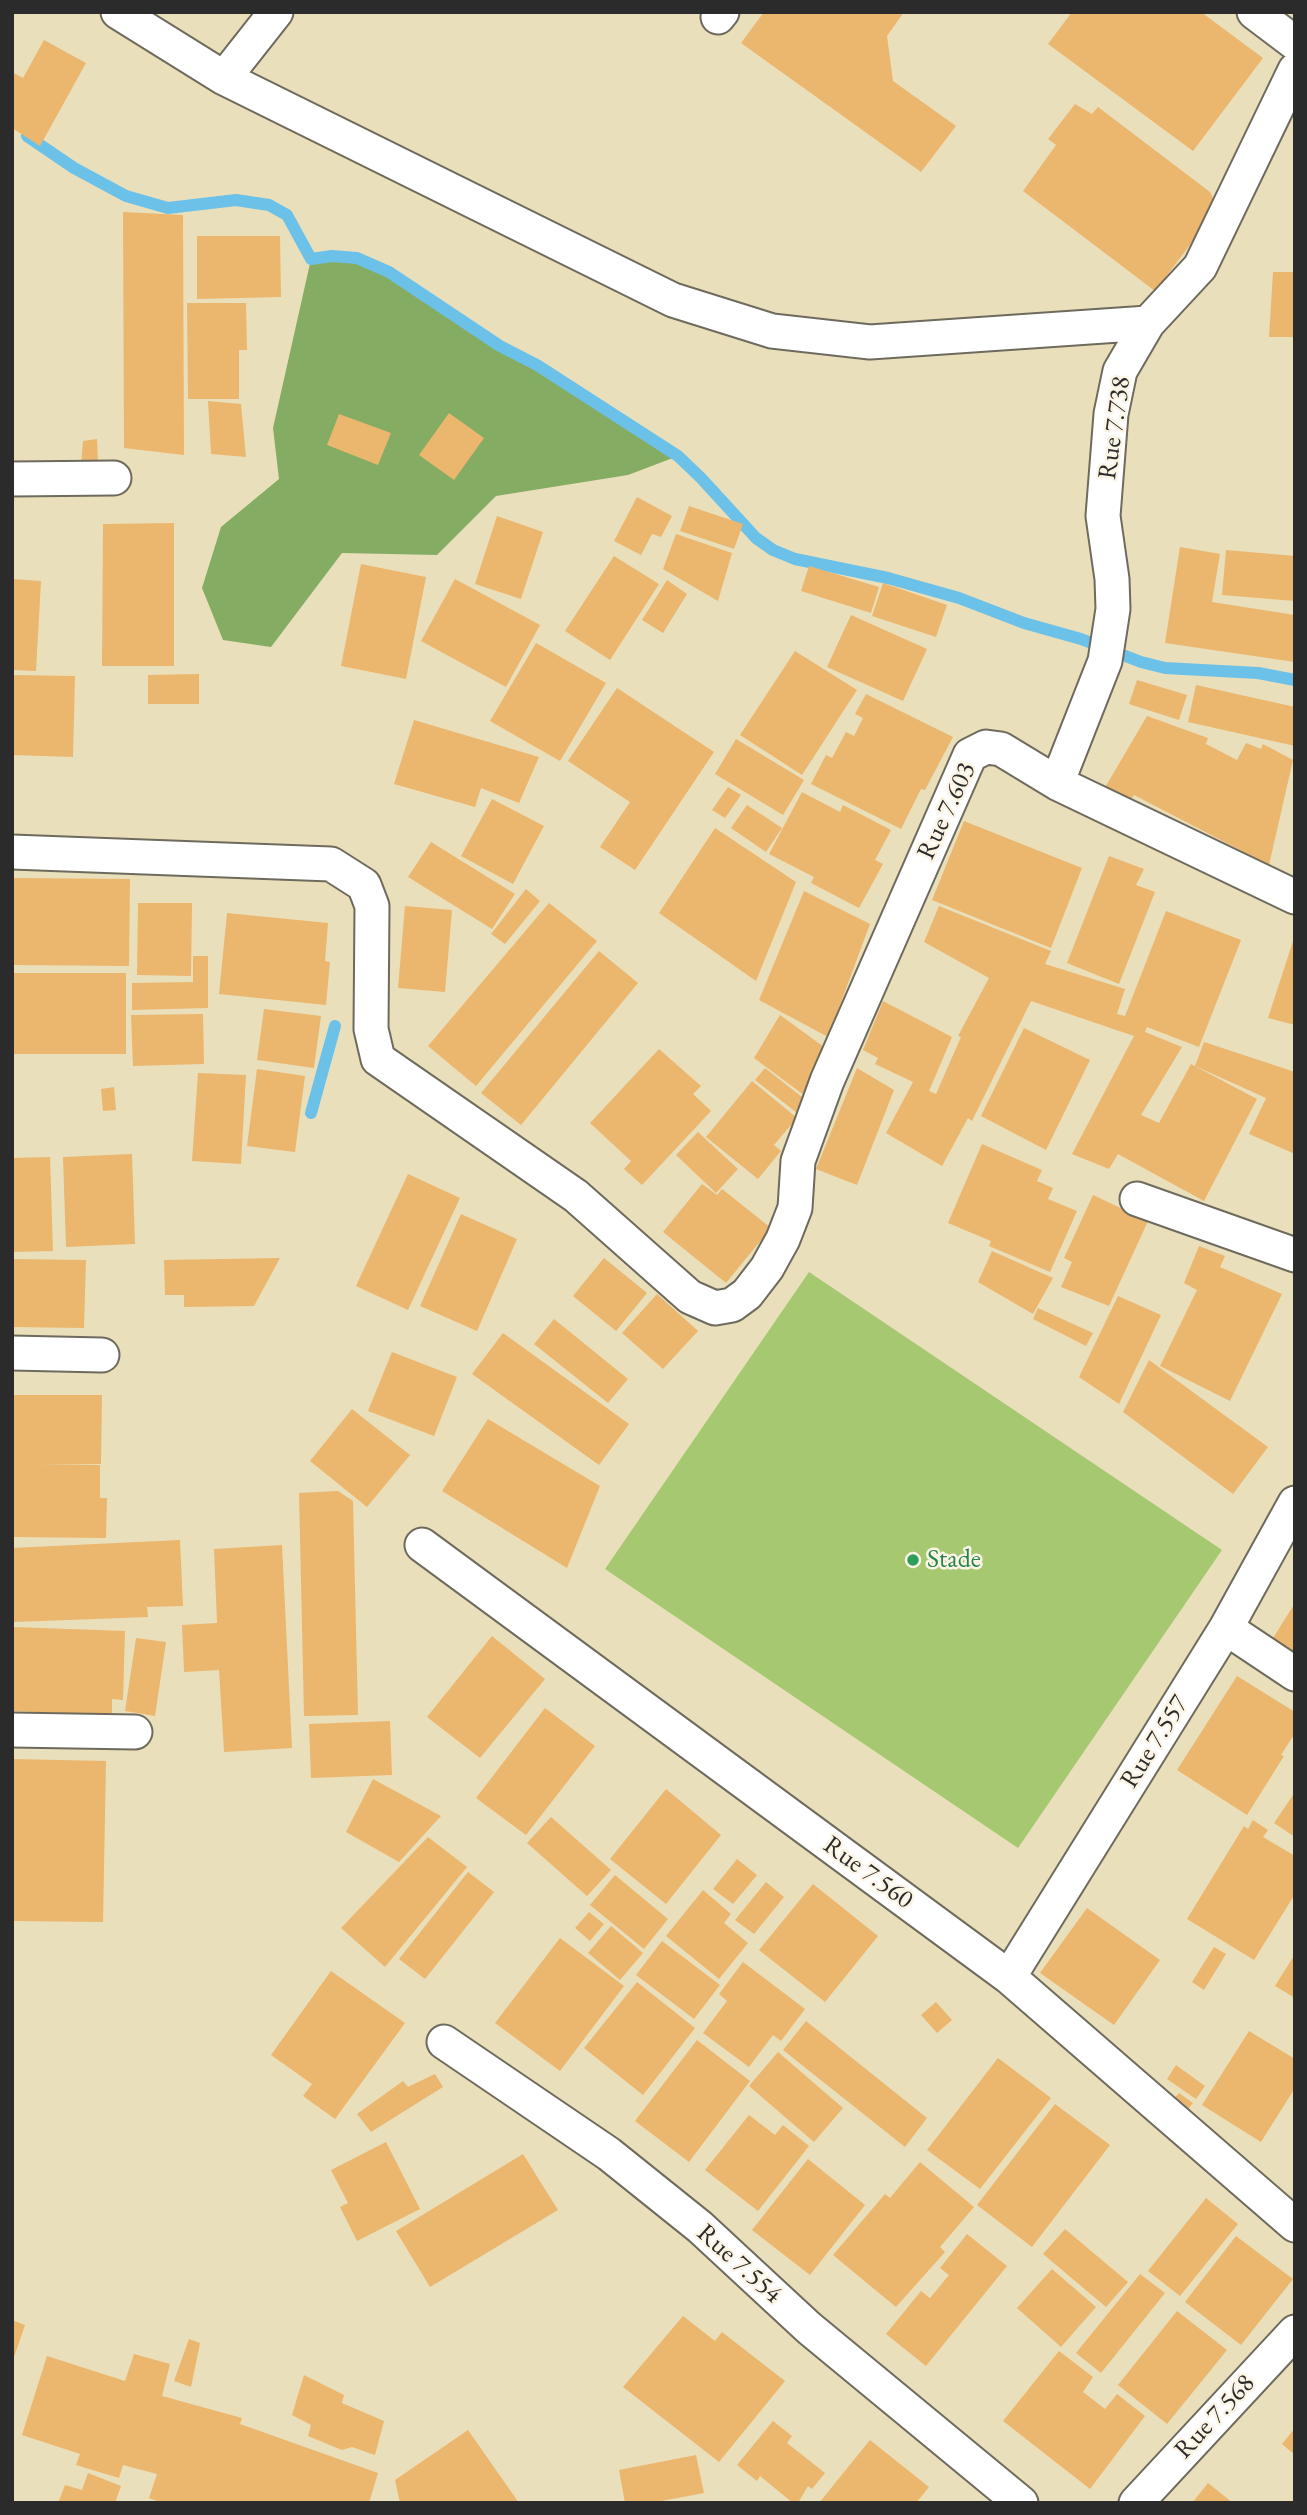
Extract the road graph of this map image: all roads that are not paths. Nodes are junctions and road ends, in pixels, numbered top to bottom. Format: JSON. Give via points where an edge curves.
{"nodes":[{"id":1,"x":118,"y":12,"type":"edge"},
{"id":2,"x":276,"y":12,"type":"edge"},
{"id":3,"x":1254,"y":12,"type":"edge"},
{"id":4,"x":1295,"y":43,"type":"edge"},
{"id":5,"x":1295,"y":70,"type":"edge"},
{"id":6,"x":224,"y":78,"type":"junction"},
{"id":7,"x":1148,"y":323,"type":"junction"},
{"id":8,"x":114,"y":478,"type":"dead end"},
{"id":9,"x":12,"y":479,"type":"edge"},
{"id":10,"x":1057,"y":783,"type":"junction"},
{"id":11,"x":12,"y":852,"type":"edge"},
{"id":12,"x":1295,"y":897,"type":"edge"},
{"id":13,"x":1137,"y":1199,"type":"dead end"},
{"id":14,"x":1295,"y":1255,"type":"edge"},
{"id":15,"x":12,"y":1353,"type":"edge"},
{"id":16,"x":102,"y":1355,"type":"dead end"},
{"id":17,"x":1295,"y":1503,"type":"edge"},
{"id":18,"x":422,"y":1545,"type":"dead end"},
{"id":19,"x":1226,"y":1628,"type":"junction"},
{"id":20,"x":1295,"y":1674,"type":"edge"},
{"id":21,"x":12,"y":1730,"type":"edge"},
{"id":22,"x":135,"y":1732,"type":"dead end"},
{"id":23,"x":1009,"y":1977,"type":"junction"},
{"id":24,"x":444,"y":2042,"type":"dead end"},
{"id":25,"x":1295,"y":2225,"type":"edge"},
{"id":26,"x":1295,"y":2332,"type":"edge"},
{"id":27,"x":1021,"y":2503,"type":"edge"},
{"id":28,"x":1136,"y":2503,"type":"edge"}],
"edges":[{"from":1,"to":6,"type":"street"},
{"from":2,"to":6,"type":"street"},
{"from":3,"to":4,"type":"street"},
{"from":5,"to":7,"type":"street","name":"Rue 7.738","via":[[1200,267]]},
{"from":6,"to":7,"type":"street","via":[[673,300],[772,331],[870,342]]},
{"from":7,"to":10,"type":"street","name":"Rue 7.738","via":[[1120,371],[1111,414],[1103,516],[1113,609],[1105,661]]},
{"from":8,"to":9,"type":"street"},
{"from":10,"to":11,"type":"street","name":"Rue 7.603","via":[[1001,749],[986,747],[970,755],[827,1081],[798,1161],[795,1208],[783,1239],[747,1294],[732,1305],[715,1308],[690,1297],[576,1196],[378,1059],[370,1029],[372,906],[364,885],[331,864]]},
{"from":10,"to":12,"type":"street","name":"Rue 7.603"},
{"from":13,"to":14,"type":"street"},
{"from":15,"to":16,"type":"street"},
{"from":17,"to":19,"type":"street","name":"Rue 7.557"},
{"from":18,"to":23,"type":"street","name":"Rue 7.560"},
{"from":19,"to":20,"type":"street"},
{"from":19,"to":23,"type":"street","name":"Rue 7.557"},
{"from":21,"to":22,"type":"street"},
{"from":23,"to":25,"type":"street","name":"Rue 7.560"},
{"from":24,"to":27,"type":"street","name":"Rue 7.554","via":[[609,2154]]},
{"from":26,"to":28,"type":"street","name":"Rue 7.568"}]}
